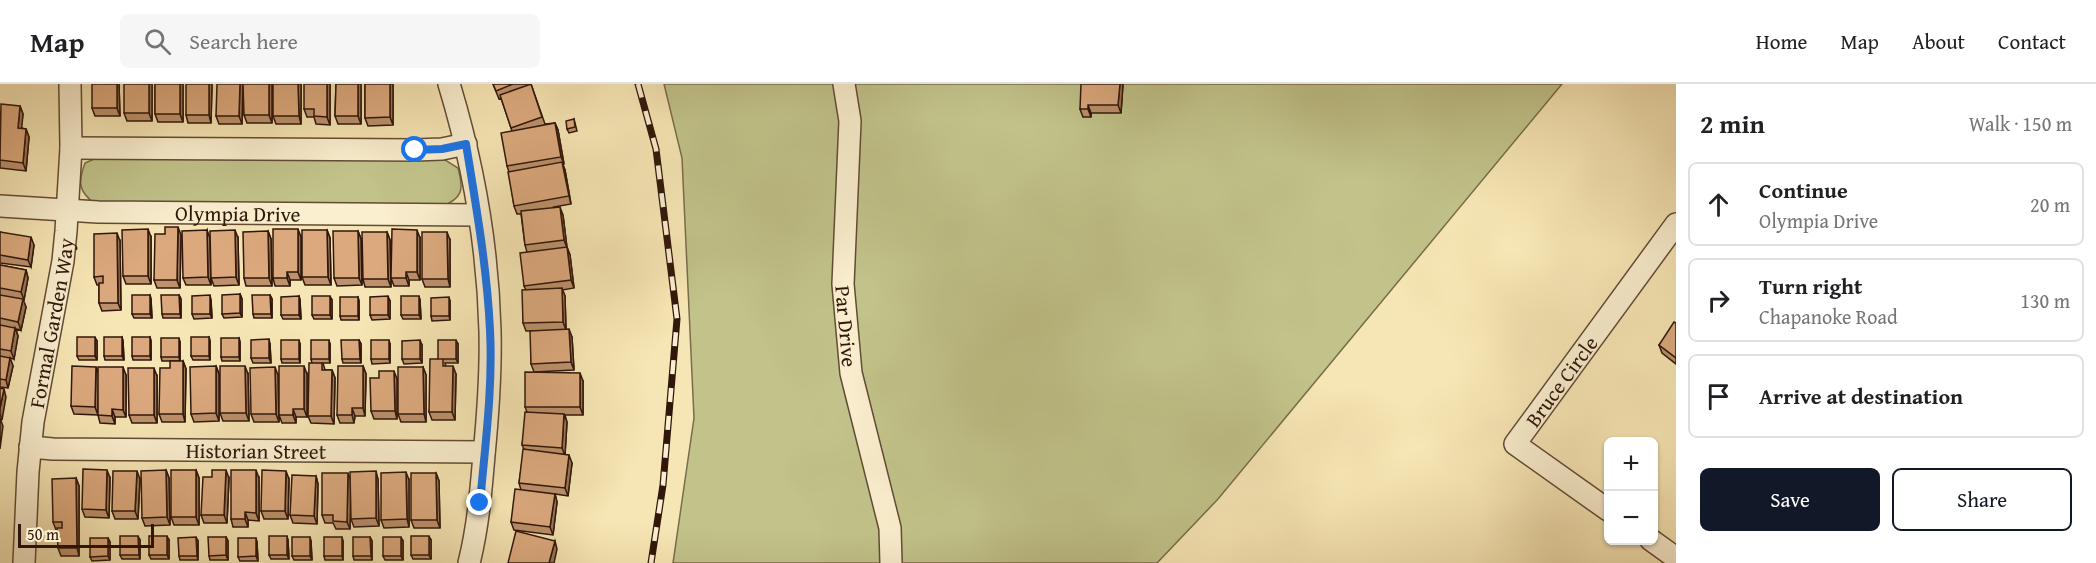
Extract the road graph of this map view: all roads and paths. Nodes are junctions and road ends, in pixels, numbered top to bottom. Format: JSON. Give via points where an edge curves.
{"nodes":[{"id":1,"x":70,"y":84,"type":"edge"},
{"id":2,"x":449,"y":84,"type":"edge"},
{"id":3,"x":844,"y":84,"type":"edge"},
{"id":4,"x":466,"y":144,"type":"junction"},
{"id":5,"x":70,"y":148,"type":"junction"},
{"id":6,"x":0,"y":206,"type":"edge"},
{"id":7,"x":66,"y":211,"type":"junction"},
{"id":8,"x":478,"y":215,"type":"junction"},
{"id":9,"x":1676,"y":224,"type":"edge"},
{"id":10,"x":30,"y":447,"type":"junction"},
{"id":11,"x":484,"y":452,"type":"junction"},
{"id":12,"x":1604,"y":507,"type":"edge"},
{"id":13,"x":1658,"y":545,"type":"edge"},
{"id":14,"x":1676,"y":558,"type":"edge"},
{"id":15,"x":24,"y":563,"type":"edge"},
{"id":16,"x":469,"y":563,"type":"edge"},
{"id":17,"x":891,"y":563,"type":"edge"}],
"edges":[{"from":1,"to":5,"type":"street","name":"Formal Garden Way"},
{"from":2,"to":4,"type":"street"},
{"from":3,"to":17,"type":"street","name":"Par Drive","via":[[850,121],[843,284],[851,373],[890,528]]},
{"from":4,"to":5,"type":"street","via":[[415,150]]},
{"from":4,"to":8,"type":"street"},
{"from":5,"to":7,"type":"street","name":"Formal Garden Way"},
{"from":6,"to":7,"type":"street","name":"Olympia Drive"},
{"from":7,"to":8,"type":"street","name":"Olympia Drive"},
{"from":7,"to":10,"type":"street","name":"Formal Garden Way","via":[[63,261]]},
{"from":8,"to":11,"type":"street","via":[[490,332]]},
{"from":9,"to":12,"type":"street","name":"Bruce Circle","via":[[1515,444]]},
{"from":10,"to":11,"type":"street","name":"Historian Street"},
{"from":10,"to":15,"type":"street","name":"Formal Garden Way"},
{"from":11,"to":16,"type":"street"},
{"from":13,"to":14,"type":"street"}]}
